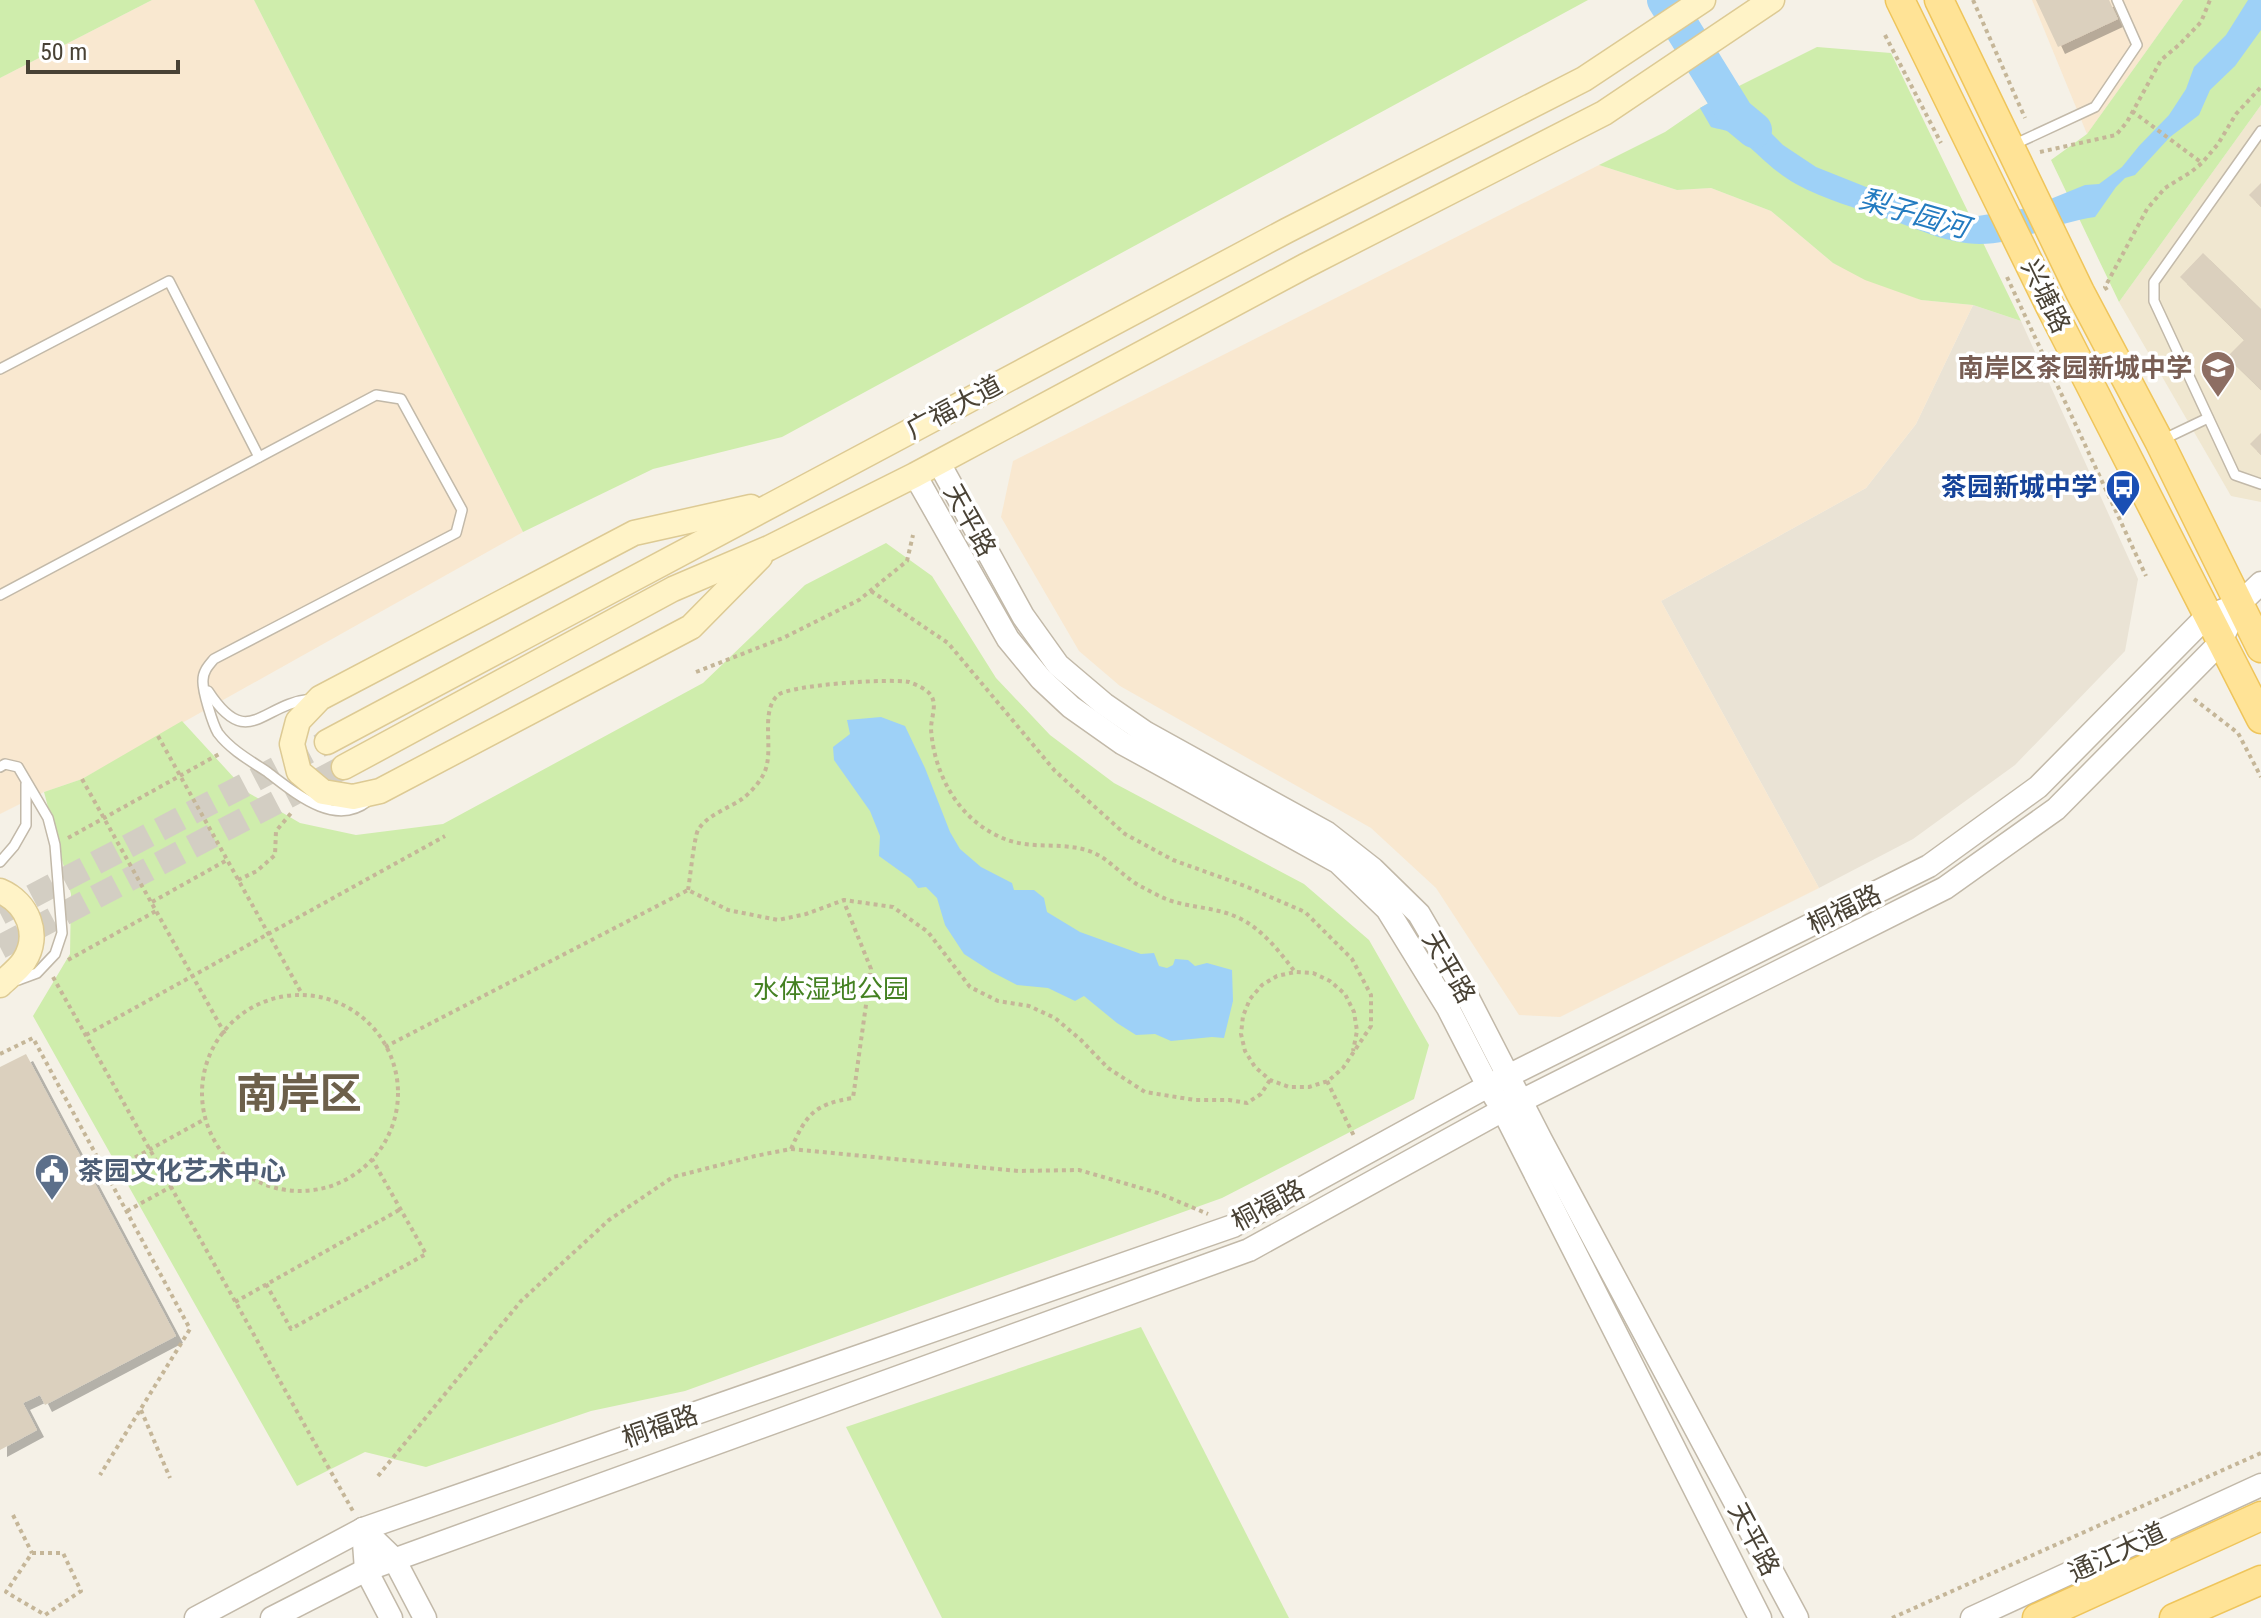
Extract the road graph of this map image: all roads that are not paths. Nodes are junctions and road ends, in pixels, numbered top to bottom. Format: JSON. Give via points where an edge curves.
{"nodes":[{"id":1,"x":1703,"y":0,"type":"edge"},
{"id":2,"x":1772,"y":0,"type":"edge"},
{"id":3,"x":1887,"y":0,"type":"edge"},
{"id":4,"x":1939,"y":0,"type":"edge"},
{"id":5,"x":2117,"y":0,"type":"edge"},
{"id":6,"x":1898,"y":19,"type":"edge"},
{"id":7,"x":2261,"y":131,"type":"edge"},
{"id":8,"x":2028,"y":149,"type":"junction"},
{"id":9,"x":0,"y":369,"type":"edge"},
{"id":10,"x":2208,"y":418,"type":"junction"},
{"id":11,"x":2159,"y":441,"type":"junction"},
{"id":12,"x":259,"y":457,"type":"junction"},
{"id":13,"x":939,"y":463,"type":"junction"},
{"id":14,"x":915,"y":475,"type":"junction"},
{"id":15,"x":2261,"y":484,"type":"edge"},
{"id":16,"x":777,"y":501,"type":"junction"},
{"id":17,"x":769,"y":548,"type":"junction"},
{"id":18,"x":2261,"y":583,"type":"edge"},
{"id":19,"x":0,"y":595,"type":"edge"},
{"id":20,"x":2238,"y":605,"type":"junction"},
{"id":21,"x":2207,"y":616,"type":"junction"},
{"id":22,"x":2220,"y":643,"type":"junction"},
{"id":23,"x":2261,"y":648,"type":"edge"},
{"id":24,"x":202,"y":682,"type":"junction"},
{"id":25,"x":320,"y":698,"type":"junction"},
{"id":26,"x":2261,"y":719,"type":"edge"},
{"id":27,"x":327,"y":742,"type":"tunnel mouth"},
{"id":28,"x":0,"y":767,"type":"edge"},
{"id":29,"x":344,"y":767,"type":"tunnel mouth"},
{"id":30,"x":26,"y":780,"type":"junction"},
{"id":31,"x":380,"y":791,"type":"junction"},
{"id":32,"x":0,"y":862,"type":"edge"},
{"id":33,"x":0,"y":891,"type":"edge"},
{"id":34,"x":0,"y":986,"type":"edge"},
{"id":35,"x":1498,"y":1082,"type":"junction"},
{"id":36,"x":1511,"y":1106,"type":"junction"},
{"id":37,"x":2261,"y":1485,"type":"edge"},
{"id":38,"x":2261,"y":1516,"type":"edge"},
{"id":39,"x":363,"y":1529,"type":"junction"},
{"id":40,"x":394,"y":1559,"type":"junction"},
{"id":41,"x":366,"y":1570,"type":"junction"},
{"id":42,"x":2261,"y":1582,"type":"edge"},
{"id":43,"x":196,"y":1618,"type":"edge"},
{"id":44,"x":272,"y":1618,"type":"edge"},
{"id":45,"x":391,"y":1618,"type":"edge"},
{"id":46,"x":425,"y":1618,"type":"edge"},
{"id":47,"x":1760,"y":1618,"type":"edge"},
{"id":48,"x":1797,"y":1618,"type":"edge"},
{"id":49,"x":1972,"y":1618,"type":"edge"},
{"id":50,"x":2037,"y":1618,"type":"edge"},
{"id":51,"x":2174,"y":1618,"type":"edge"},
{"id":52,"x":2206,"y":1618,"type":"edge"}],
"edges":[{"from":1,"to":16,"type":"main road","name":"广福大道","via":[[1584,79]]},
{"from":2,"to":13,"type":"main road","name":"广福大道","via":[[1604,113]]},
{"from":3,"to":6,"type":"main road","name":"兴塘路"},
{"from":4,"to":8,"type":"main road","name":"兴塘路"},
{"from":5,"to":8,"type":"lane","via":[[2137,45],[2095,107]]},
{"from":6,"to":21,"type":"main road","name":"兴塘路","via":[[1982,165],[2038,311]]},
{"from":7,"to":10,"type":"lane","via":[[2154,282],[2154,301]]},
{"from":8,"to":11,"type":"main road","name":"兴塘路"},
{"from":9,"to":12,"type":"lane","via":[[169,281]]},
{"from":10,"to":11,"type":"lane"},
{"from":10,"to":15,"type":"lane","via":[[2235,475]]},
{"from":11,"to":20,"type":"main road","name":"兴塘路"},
{"from":12,"to":19,"type":"lane"},
{"from":12,"to":24,"type":"lane","via":[[376,395],[401,399],[462,510],[456,533],[214,659]]},
{"from":13,"to":14,"type":"main road","name":"广福大道"},
{"from":13,"to":35,"type":"street","name":"天平路","via":[[1023,616],[1058,665],[1146,733],[1327,833],[1419,914],[1468,998]]},
{"from":14,"to":17,"type":"main road","name":"广福大道"},
{"from":14,"to":35,"type":"street","name":"天平路","via":[[1008,639],[1041,679],[1122,743],[1338,862],[1387,909]]},
{"from":16,"to":25,"type":"main road","via":[[634,533]]},
{"from":16,"to":27,"type":"main road","name":"广福大道"},
{"from":17,"to":29,"type":"main road","name":"广福大道","via":[[673,589]]},
{"from":17,"to":31,"type":"main road","via":[[691,627]]},
{"from":18,"to":20,"type":"street","name":"桐福路"},
{"from":20,"to":21,"type":"street","name":"桐福路"},
{"from":20,"to":22,"type":"street","name":"桐福路"},
{"from":20,"to":23,"type":"main road","name":"兴塘路"},
{"from":21,"to":22,"type":"main road","name":"兴塘路"},
{"from":21,"to":35,"type":"street","name":"桐福路","via":[[2038,787],[1929,866]]},
{"from":22,"to":26,"type":"main road","name":"兴塘路"},
{"from":22,"to":36,"type":"street","name":"桐福路","via":[[2056,809],[1945,888]]},
{"from":24,"to":25,"type":"lane","via":[[221,711],[235,721],[252,722],[295,700]]},
{"from":24,"to":31,"type":"lane","via":[[216,730],[308,802],[356,810]]},
{"from":25,"to":31,"type":"main road","via":[[298,721],[292,744],[299,772],[323,792],[353,797]]},
{"from":28,"to":30,"type":"lane","via":[[18,767]]},
{"from":30,"to":32,"type":"lane","via":[[26,825]]},
{"from":30,"to":34,"type":"lane","via":[[48,818],[55,845],[62,933],[47,966]]},
{"from":33,"to":34,"type":"main road","via":[[27,912],[32,939],[23,962]]},
{"from":35,"to":36,"type":"street","name":"天平路"},
{"from":35,"to":39,"type":"street","name":"桐福路","via":[[1233,1226]]},
{"from":36,"to":40,"type":"street","name":"桐福路","via":[[1249,1250]]},
{"from":36,"to":47,"type":"street","name":"天平路"},
{"from":36,"to":48,"type":"street","name":"天平路"},
{"from":37,"to":49,"type":"street","name":"通江大道"},
{"from":38,"to":50,"type":"main road","name":"通江大道"},
{"from":39,"to":40,"type":"street"},
{"from":39,"to":41,"type":"street"},
{"from":39,"to":43,"type":"street","name":"桐福路"},
{"from":40,"to":41,"type":"street","name":"桐福路"},
{"from":40,"to":46,"type":"street"},
{"from":41,"to":44,"type":"street","name":"桐福路"},
{"from":41,"to":45,"type":"street"},
{"from":42,"to":51,"type":"main road"},
{"from":42,"to":52,"type":"street"}]}
